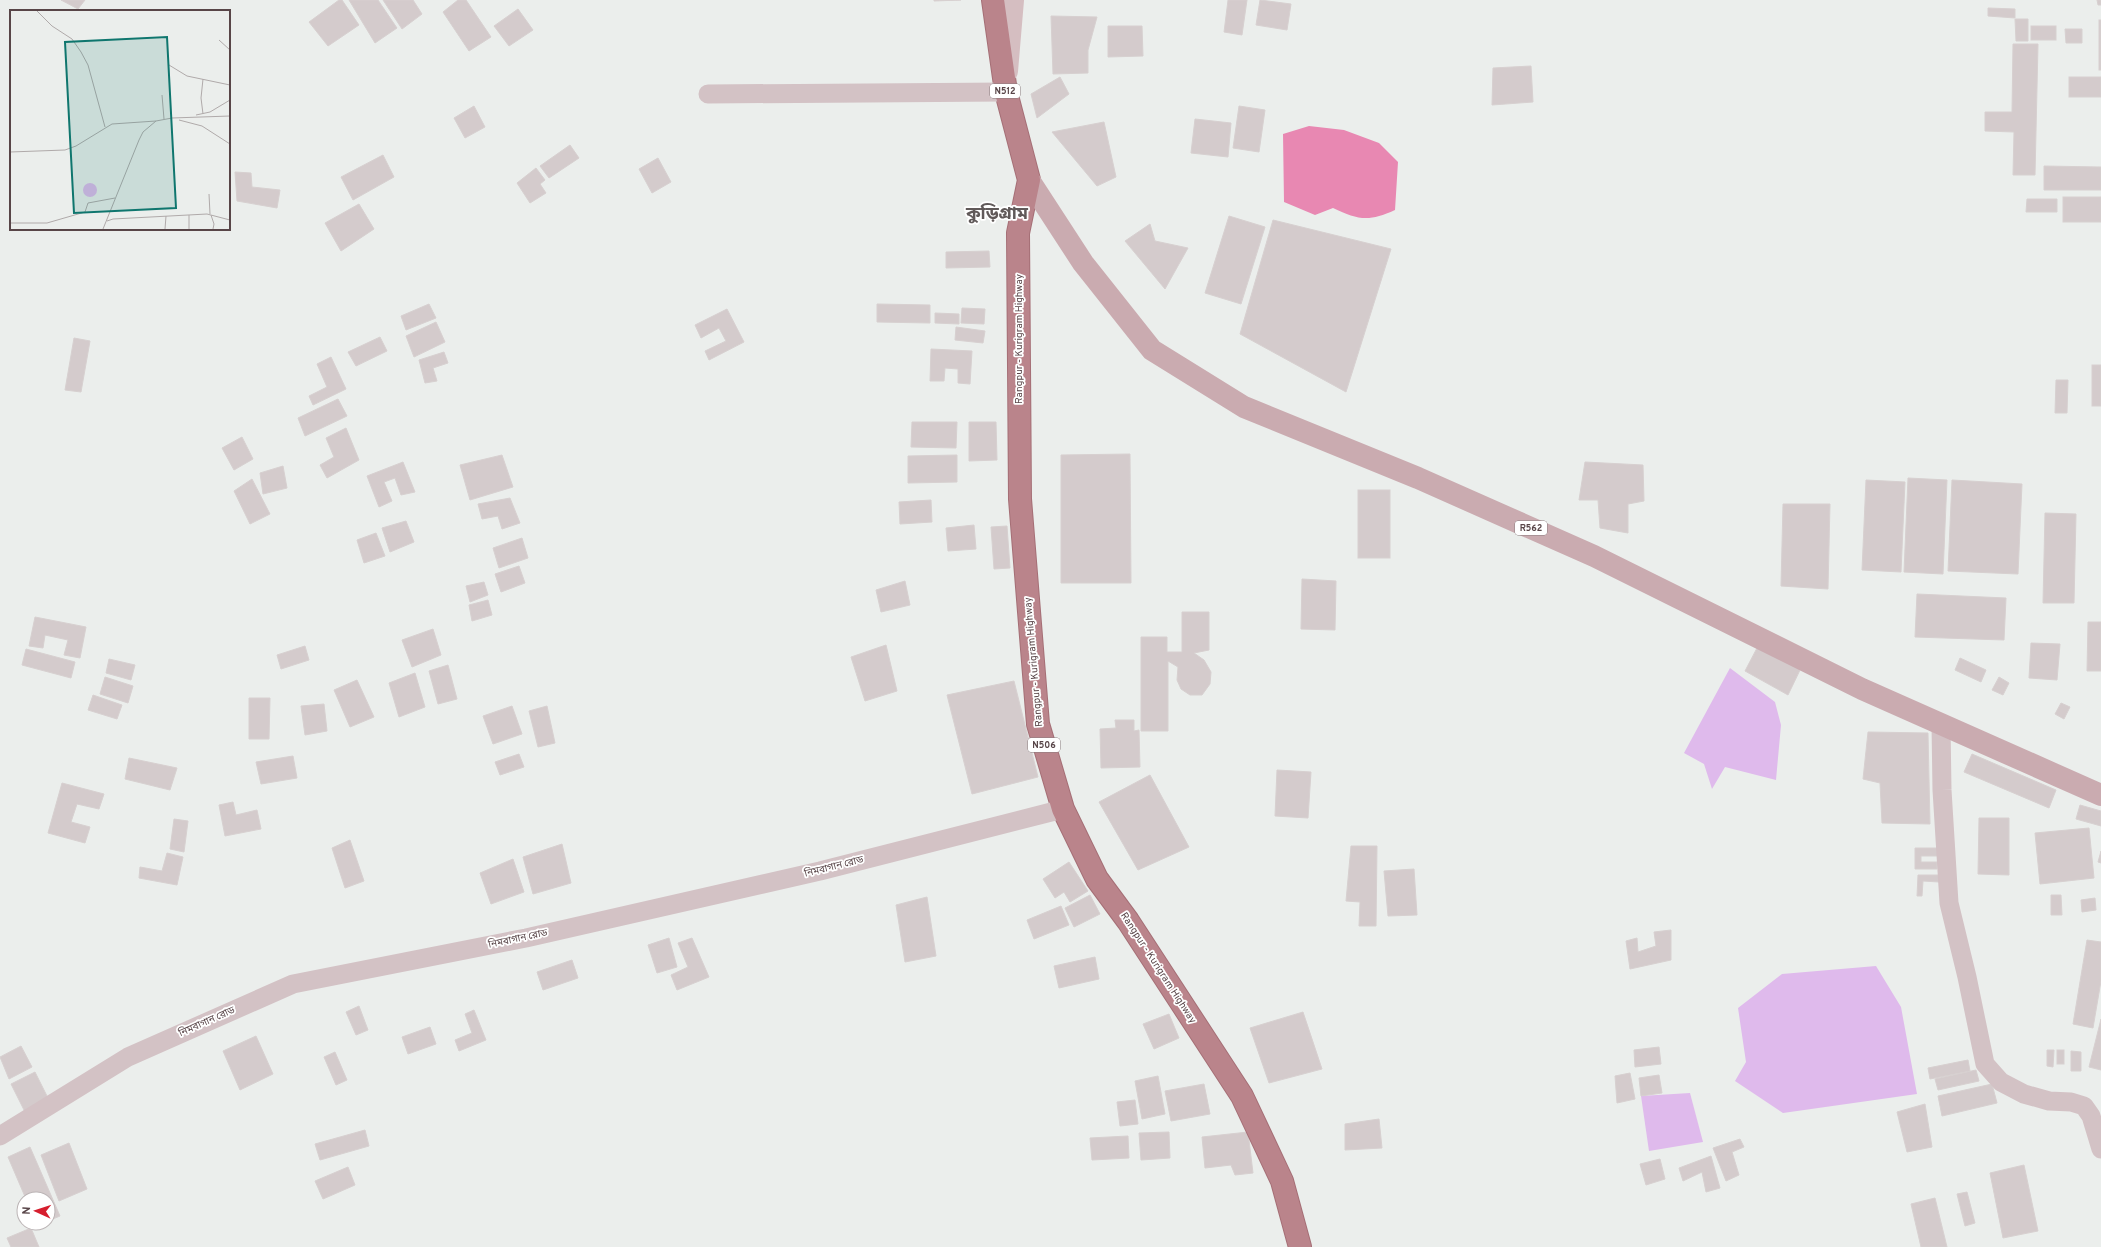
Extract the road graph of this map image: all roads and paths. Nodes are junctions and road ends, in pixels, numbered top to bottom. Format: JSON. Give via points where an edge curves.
{"nodes":[{"id":1,"x":994,"y":0,"type":"edge"},
{"id":2,"x":1013,"y":0,"type":"edge"},
{"id":3,"x":1006,"y":92,"type":"junction"},
{"id":4,"x":708,"y":94,"type":"dead end"},
{"id":5,"x":1029,"y":180,"type":"junction"},
{"id":6,"x":1941,"y":724,"type":"junction"},
{"id":7,"x":2101,"y":795,"type":"edge"},
{"id":8,"x":1063,"y":809,"type":"junction"},
{"id":9,"x":0,"y":1136,"type":"edge"},
{"id":10,"x":2101,"y":1149,"type":"edge"},
{"id":11,"x":1300,"y":1247,"type":"edge"}],
"edges":[{"from":1,"to":3,"type":"highway","number":"N512"},
{"from":2,"to":3,"type":"street"},
{"from":3,"to":4,"type":"street"},
{"from":3,"to":5,"type":"highway","number":"N512"},
{"from":5,"to":6,"type":"main road","number":"R562","via":[[1083,263],[1152,350],[1244,408],[1418,478],[1594,556],[1862,689]]},
{"from":5,"to":8,"type":"highway","name":"Rangpur - Kurigram Highway","number":"N506","via":[[1018,233],[1020,499],[1038,724]]},
{"from":6,"to":7,"type":"main road","number":"R562"},
{"from":6,"to":10,"type":"street","via":[[1949,903],[1985,1064],[2001,1082],[2024,1094],[2084,1106],[2091,1116]]},
{"from":8,"to":9,"type":"street","name":"নিমবাগান রোড","via":[[812,873],[526,938],[293,984],[128,1057]]},
{"from":8,"to":11,"type":"highway","name":"Rangpur - Kurigram Highway","number":"N506","via":[[1097,879],[1242,1096],[1282,1181]]}]}
